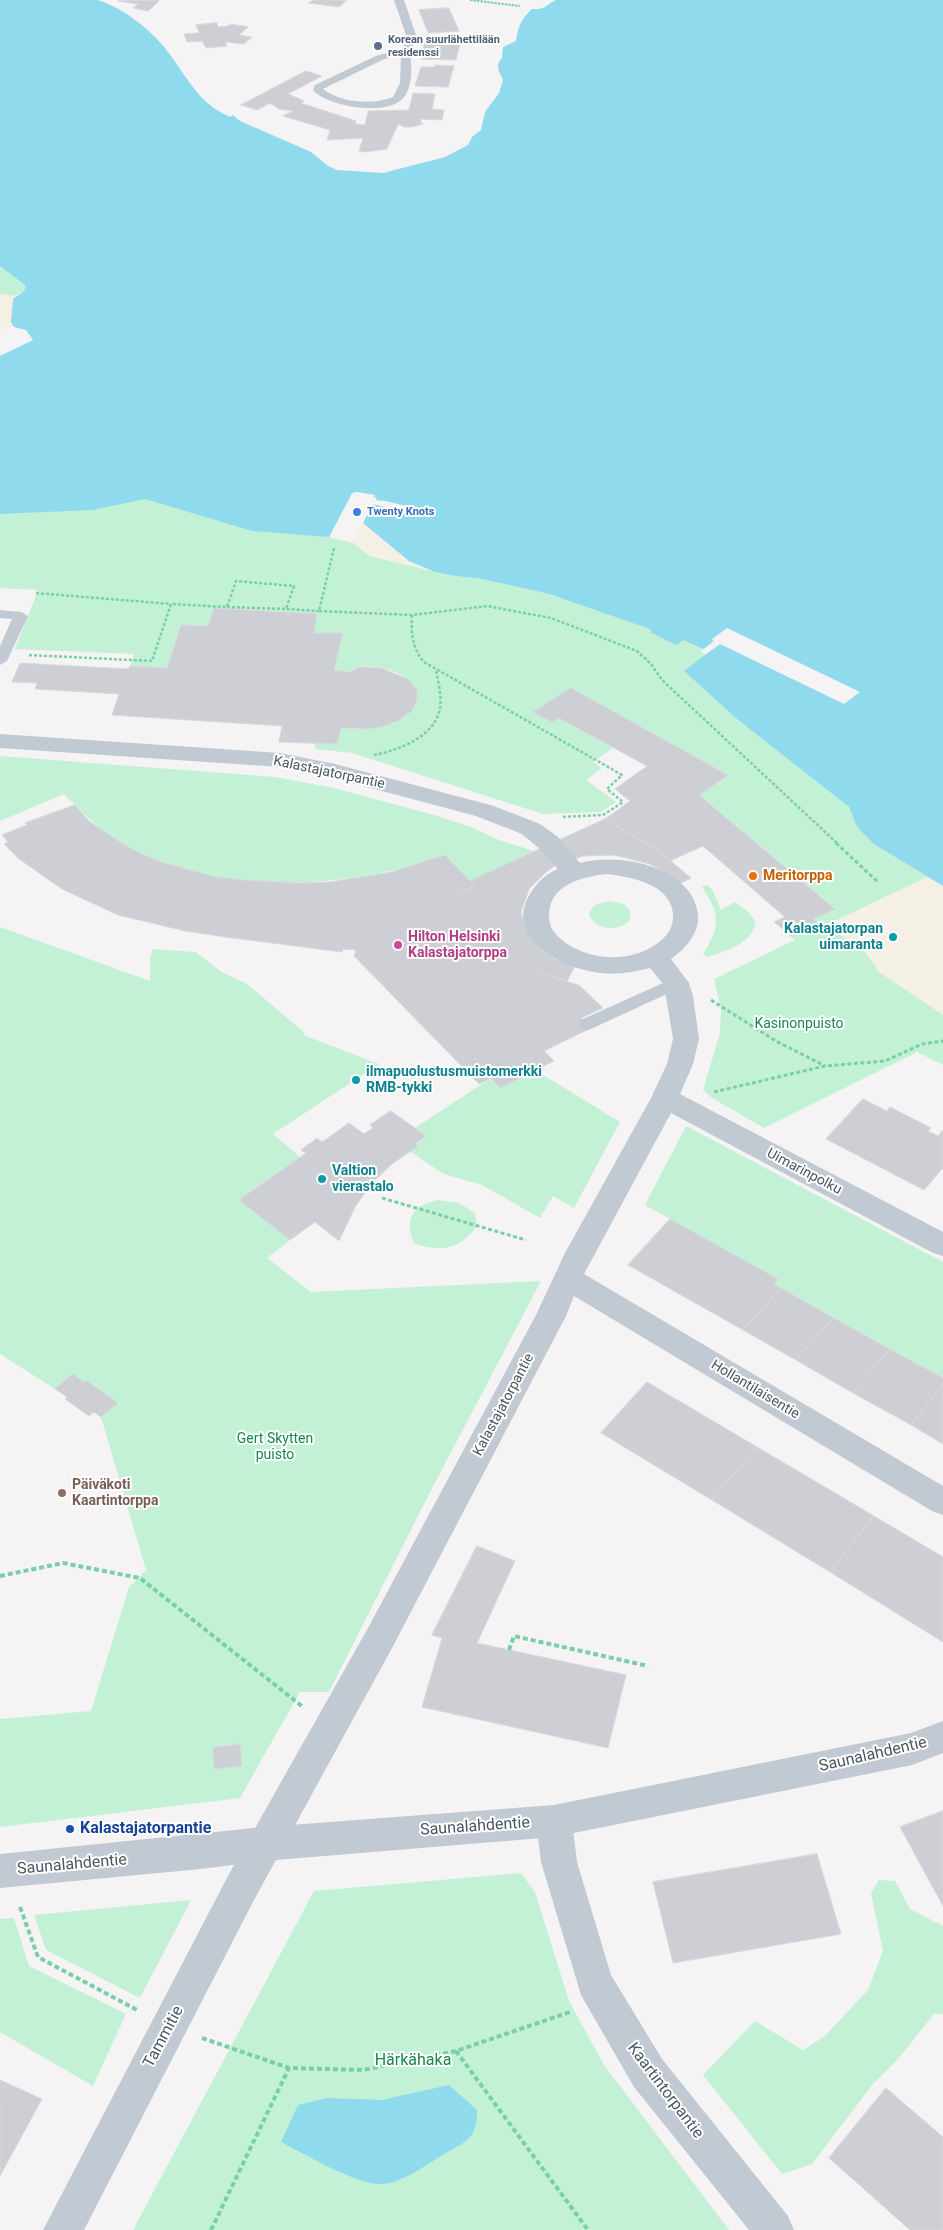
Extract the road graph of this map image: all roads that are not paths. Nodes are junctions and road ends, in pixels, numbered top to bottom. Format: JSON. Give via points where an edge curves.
{"nodes":[{"id":1,"x":399,"y":0,"type":"edge"},
{"id":2,"x":405,"y":51,"type":"junction"},
{"id":3,"x":0,"y":614,"type":"edge"},
{"id":4,"x":0,"y":661,"type":"edge"},
{"id":5,"x":0,"y":741,"type":"edge"},
{"id":6,"x":574,"y":872,"type":"junction"},
{"id":7,"x":656,"y":957,"type":"junction"},
{"id":8,"x":676,"y":983,"type":"junction"},
{"id":9,"x":587,"y":1024,"type":"dead end"},
{"id":10,"x":666,"y":1098,"type":"junction"},
{"id":11,"x":943,"y":1245,"type":"edge"},
{"id":12,"x":567,"y":1278,"type":"junction"},
{"id":13,"x":943,"y":1502,"type":"edge"},
{"id":14,"x":943,"y":1737,"type":"edge"},
{"id":15,"x":554,"y":1821,"type":"junction"},
{"id":16,"x":264,"y":1844,"type":"junction"},
{"id":17,"x":0,"y":1871,"type":"edge"},
{"id":18,"x":63,"y":2230,"type":"edge"},
{"id":19,"x":774,"y":2230,"type":"edge"}],
"edges":[{"from":1,"to":2,"type":"lane","via":[[412,38]]},
{"from":2,"to":2,"type":"lane","via":[[378,58],[318,90],[326,96],[351,103],[393,101],[401,95],[408,65]]},
{"from":3,"to":4,"type":"lane","via":[[21,616]]},
{"from":5,"to":6,"type":"street","name":"Kalastajatorpantie","via":[[280,760],[335,771],[485,811],[531,829],[550,844]]},
{"from":6,"to":7,"type":"street","via":[[606,866],[628,868],[654,877],[675,892],[683,904],[686,919],[682,933],[673,945]]},
{"from":6,"to":7,"type":"street","via":[[556,880],[538,900],[537,925],[545,937],[560,950],[596,964],[623,965]]},
{"from":7,"to":8,"type":"street","name":"Kalastajatorpantie"},
{"from":8,"to":9,"type":"lane"},
{"from":8,"to":10,"type":"street","name":"Kalastajatorpantie","via":[[686,1039]]},
{"from":10,"to":11,"type":"street","name":"Uimarinpolku"},
{"from":10,"to":12,"type":"street","name":"Kalastajatorpantie"},
{"from":12,"to":13,"type":"street","name":"Hollantilaisentie"},
{"from":12,"to":16,"type":"street","name":"Kalastajatorpantie","via":[[551,1316],[324,1739]]},
{"from":14,"to":15,"type":"street","name":"Saunalahdentie","via":[[912,1749]]},
{"from":15,"to":16,"type":"street","name":"Saunalahdentie"},
{"from":15,"to":19,"type":"street","name":"Kaartintorpantie","via":[[559,1862],[594,1982],[603,1999],[648,2073]]},
{"from":16,"to":17,"type":"street","name":"Saunalahdentie"},
{"from":16,"to":18,"type":"street","name":"Tammitie"}]}
